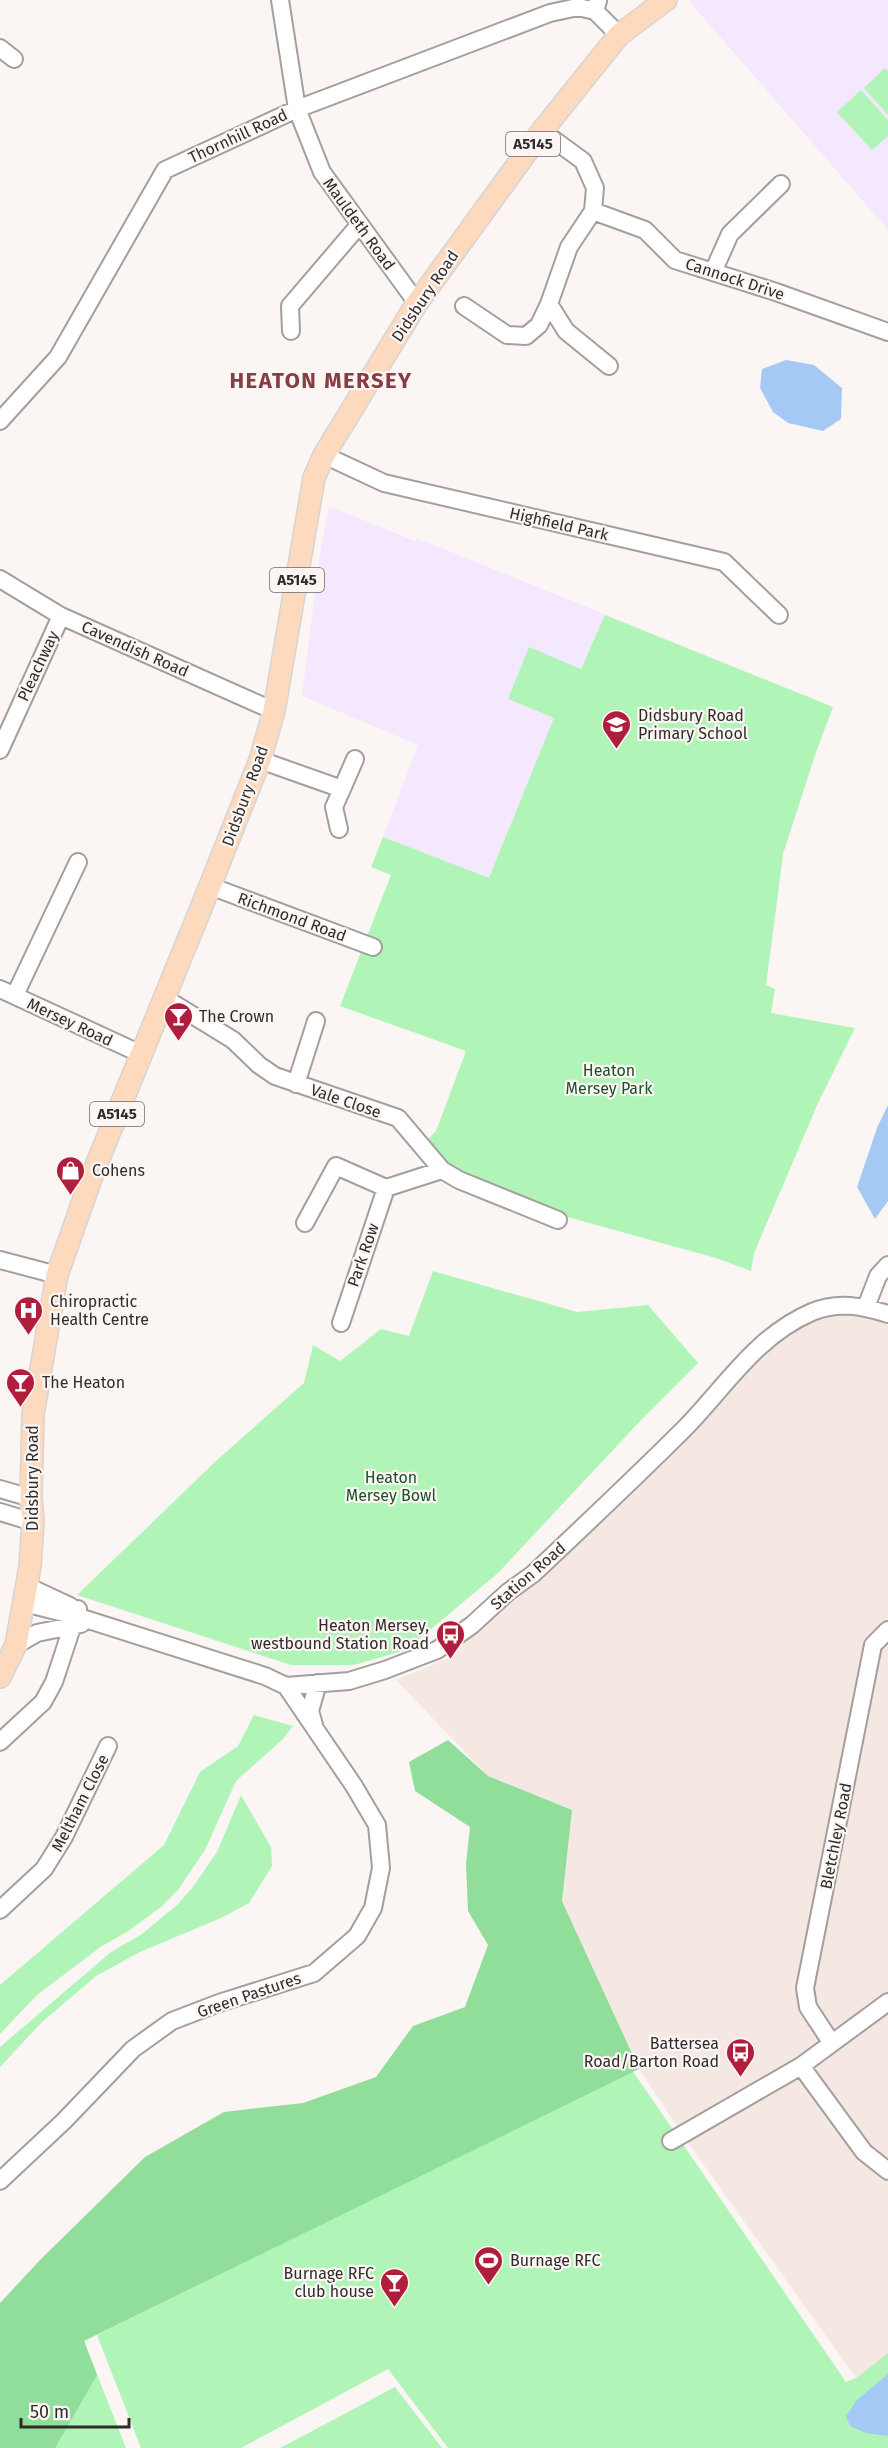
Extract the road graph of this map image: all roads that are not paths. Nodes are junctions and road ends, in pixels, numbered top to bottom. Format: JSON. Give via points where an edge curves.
{"nodes":[{"id":1,"x":280,"y":0,"type":"edge"},
{"id":2,"x":666,"y":0,"type":"edge"},
{"id":3,"x":596,"y":5,"type":"edge"},
{"id":4,"x":619,"y":35,"type":"junction"},
{"id":5,"x":0,"y":48,"type":"edge"},
{"id":6,"x":14,"y":59,"type":"dead end"},
{"id":7,"x":297,"y":109,"type":"junction"},
{"id":8,"x":542,"y":131,"type":"junction"},
{"id":9,"x":781,"y":184,"type":"dead end"},
{"id":10,"x":593,"y":211,"type":"junction"},
{"id":11,"x":360,"y":224,"type":"junction"},
{"id":12,"x":713,"y":272,"type":"junction"},
{"id":13,"x":417,"y":303,"type":"junction"},
{"id":14,"x":549,"y":304,"type":"junction"},
{"id":15,"x":464,"y":306,"type":"dead end"},
{"id":16,"x":291,"y":331,"type":"dead end"},
{"id":17,"x":888,"y":332,"type":"edge"},
{"id":18,"x":609,"y":366,"type":"dead end"},
{"id":19,"x":0,"y":420,"type":"edge"},
{"id":20,"x":324,"y":455,"type":"junction"},
{"id":21,"x":0,"y":579,"type":"edge"},
{"id":22,"x":779,"y":615,"type":"dead end"},
{"id":23,"x":61,"y":616,"type":"junction"},
{"id":24,"x":274,"y":711,"type":"junction"},
{"id":25,"x":0,"y":750,"type":"edge"},
{"id":26,"x":355,"y":759,"type":"dead end"},
{"id":27,"x":260,"y":760,"type":"junction"},
{"id":28,"x":342,"y":789,"type":"junction"},
{"id":29,"x":339,"y":829,"type":"dead end"},
{"id":30,"x":78,"y":861,"type":"dead end"},
{"id":31,"x":210,"y":886,"type":"junction"},
{"id":32,"x":373,"y":947,"type":"dead end"},
{"id":33,"x":7,"y":992,"type":"edge"},
{"id":34,"x":163,"y":997,"type":"junction"},
{"id":35,"x":316,"y":1021,"type":"dead end"},
{"id":36,"x":141,"y":1054,"type":"junction"},
{"id":37,"x":296,"y":1084,"type":"junction"},
{"id":38,"x":442,"y":1170,"type":"junction"},
{"id":39,"x":386,"y":1188,"type":"junction"},
{"id":40,"x":558,"y":1220,"type":"dead end"},
{"id":41,"x":305,"y":1223,"type":"dead end"},
{"id":42,"x":0,"y":1260,"type":"edge"},
{"id":43,"x":888,"y":1265,"type":"edge"},
{"id":44,"x":57,"y":1275,"type":"junction"},
{"id":45,"x":866,"y":1307,"type":"junction"},
{"id":46,"x":888,"y":1314,"type":"edge"},
{"id":47,"x":341,"y":1323,"type":"dead end"},
{"id":48,"x":0,"y":1489,"type":"edge"},
{"id":49,"x":31,"y":1498,"type":"junction"},
{"id":50,"x":0,"y":1512,"type":"edge"},
{"id":51,"x":33,"y":1522,"type":"junction"},
{"id":52,"x":25,"y":1595,"type":"junction"},
{"id":53,"x":76,"y":1616,"type":"junction"},
{"id":54,"x":888,"y":1630,"type":"edge"},
{"id":55,"x":125,"y":1632,"type":"junction"},
{"id":56,"x":16,"y":1644,"type":"junction"},
{"id":57,"x":0,"y":1677,"type":"edge"},
{"id":58,"x":318,"y":1683,"type":"junction"},
{"id":59,"x":286,"y":1686,"type":"junction"},
{"id":60,"x":316,"y":1731,"type":"junction"},
{"id":61,"x":0,"y":1742,"type":"edge"},
{"id":62,"x":108,"y":1746,"type":"dead end"},
{"id":63,"x":0,"y":1910,"type":"edge"},
{"id":64,"x":888,"y":2002,"type":"edge"},
{"id":65,"x":831,"y":2042,"type":"junction"},
{"id":66,"x":801,"y":2066,"type":"junction"},
{"id":67,"x":671,"y":2141,"type":"dead end"},
{"id":68,"x":888,"y":2171,"type":"edge"},
{"id":69,"x":0,"y":2181,"type":"edge"}],
"edges":[{"from":1,"to":7,"type":"street","name":"Mauldeth Road"},
{"from":2,"to":4,"type":"main road","name":"Didsbury Road","number":"A5145"},
{"from":3,"to":4,"type":"street"},
{"from":3,"to":7,"type":"street","name":"Thornhill Road","via":[[550,13]]},
{"from":4,"to":8,"type":"main road","name":"Didsbury Road","number":"A5145"},
{"from":5,"to":6,"type":"street"},
{"from":7,"to":11,"type":"street","name":"Mauldeth Road","via":[[322,172]]},
{"from":7,"to":19,"type":"street","name":"Thornhill Road","via":[[165,170],[58,357]]},
{"from":8,"to":10,"type":"street","via":[[583,161],[595,188]]},
{"from":8,"to":13,"type":"main road","name":"Didsbury Road","number":"A5145"},
{"from":9,"to":12,"type":"street","via":[[730,234]]},
{"from":10,"to":12,"type":"street","name":"Cannock Drive","via":[[645,230],[675,260]]},
{"from":10,"to":14,"type":"street","via":[[569,247]]},
{"from":11,"to":13,"type":"street","name":"Mauldeth Road"},
{"from":11,"to":16,"type":"street","via":[[290,306]]},
{"from":12,"to":17,"type":"street","name":"Cannock Drive"},
{"from":13,"to":20,"type":"main road","name":"Didsbury Road","number":"A5145"},
{"from":14,"to":15,"type":"street","via":[[539,325],[526,336],[507,335]]},
{"from":14,"to":18,"type":"street","via":[[566,331]]},
{"from":20,"to":22,"type":"street","name":"Highfield Park","via":[[384,483],[724,562]]},
{"from":20,"to":24,"type":"main road","name":"Didsbury Road","number":"A5145","via":[[314,478]]},
{"from":21,"to":23,"type":"street","name":"Cavendish Road"},
{"from":23,"to":24,"type":"street","name":"Cavendish Road"},
{"from":23,"to":25,"type":"street","name":"Pleachway"},
{"from":24,"to":27,"type":"main road","name":"Didsbury Road","number":"A5145"},
{"from":26,"to":28,"type":"street"},
{"from":27,"to":28,"type":"street"},
{"from":27,"to":31,"type":"main road","name":"Didsbury Road","number":"A5145"},
{"from":28,"to":29,"type":"street","via":[[334,807]]},
{"from":30,"to":33,"type":"street"},
{"from":31,"to":32,"type":"street","name":"Richmond Road"},
{"from":31,"to":34,"type":"main road","name":"Didsbury Road","number":"A5145"},
{"from":33,"to":36,"type":"street","name":"Mersey Road"},
{"from":34,"to":36,"type":"main road","name":"Didsbury Road","number":"A5145"},
{"from":34,"to":37,"type":"street","name":"Vale Close","via":[[233,1040],[275,1076]]},
{"from":35,"to":37,"type":"street"},
{"from":36,"to":44,"type":"main road","name":"Didsbury Road","number":"A5145"},
{"from":37,"to":38,"type":"street","name":"Vale Close","via":[[398,1118]]},
{"from":38,"to":39,"type":"street"},
{"from":38,"to":40,"type":"street","name":"Vale Close"},
{"from":39,"to":41,"type":"street","via":[[336,1166]]},
{"from":39,"to":47,"type":"street","name":"Park Row"},
{"from":42,"to":44,"type":"street"},
{"from":43,"to":45,"type":"street","via":[[878,1276]]},
{"from":44,"to":49,"type":"main road","name":"Didsbury Road","number":"A5145","via":[[33,1415]]},
{"from":45,"to":46,"type":"street","name":"Station Road"},
{"from":45,"to":58,"type":"street","name":"Station Road","via":[[832,1306],[813,1312],[766,1339],[640,1473],[533,1575],[437,1650],[349,1681]]},
{"from":48,"to":49,"type":"street"},
{"from":49,"to":51,"type":"main road","name":"Didsbury Road","number":"A5145"},
{"from":50,"to":51,"type":"street"},
{"from":51,"to":52,"type":"main road","name":"Didsbury Road","number":"A5145"},
{"from":52,"to":53,"type":"street","name":"Station Road"},
{"from":52,"to":56,"type":"main road","name":"Didsbury Road","number":"A5145"},
{"from":53,"to":55,"type":"street","name":"Station Road"},
{"from":53,"to":55,"type":"street","name":"Station Road"},
{"from":53,"to":56,"type":"street"},
{"from":53,"to":61,"type":"street","via":[[54,1682],[43,1702]]},
{"from":54,"to":65,"type":"street","name":"Bletchley Road","via":[[873,1645],[806,1988],[808,2007]]},
{"from":55,"to":59,"type":"street","name":"Station Road"},
{"from":56,"to":57,"type":"main road","name":"Didsbury Road","number":"A5145"},
{"from":58,"to":59,"type":"street","name":"Station Road"},
{"from":58,"to":60,"type":"street","name":"Green Pastures","via":[[310,1711]]},
{"from":59,"to":60,"type":"street","name":"Green Pastures"},
{"from":60,"to":69,"type":"street","name":"Green Pastures","via":[[377,1826],[381,1868],[373,1908],[357,1936],[314,1973],[172,2021],[133,2049]]},
{"from":62,"to":63,"type":"street","name":"Meltham Close","via":[[44,1869]]},
{"from":64,"to":65,"type":"street"},
{"from":65,"to":66,"type":"street"},
{"from":66,"to":67,"type":"street"},
{"from":66,"to":68,"type":"street","via":[[864,2152]]}]}
